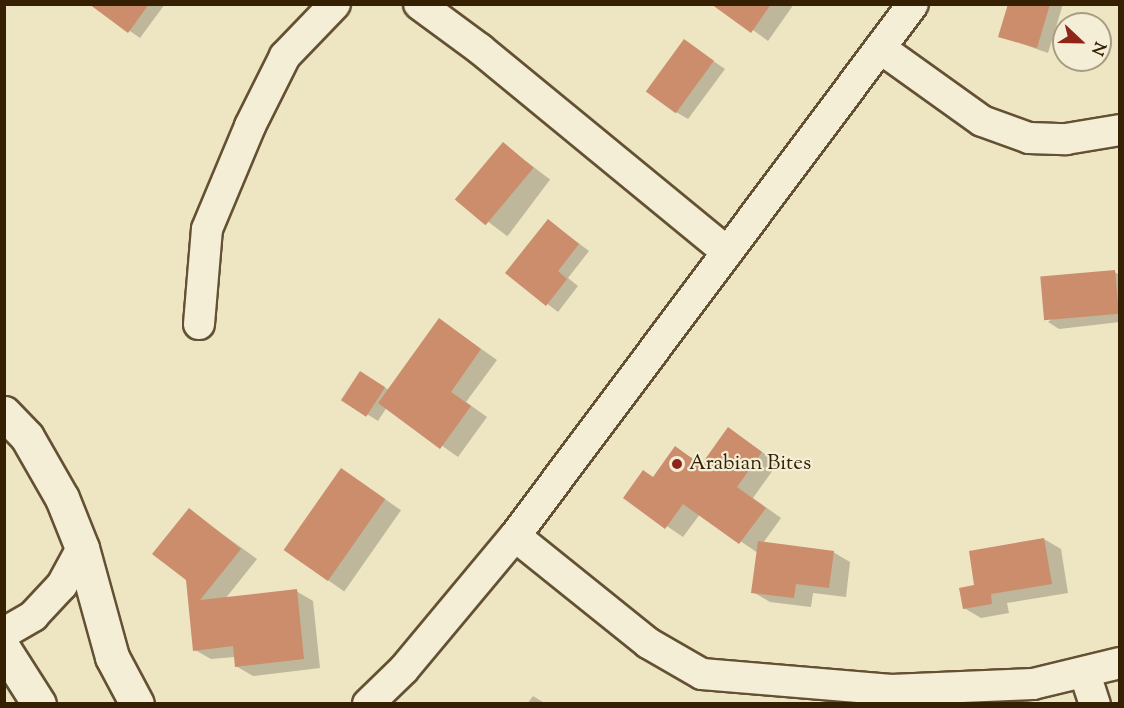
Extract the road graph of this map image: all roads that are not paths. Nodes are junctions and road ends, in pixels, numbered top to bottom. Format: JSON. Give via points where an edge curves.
{"nodes":[{"id":1,"x":335,"y":4,"type":"edge"},
{"id":2,"x":419,"y":4,"type":"edge"},
{"id":3,"x":913,"y":4,"type":"edge"},
{"id":4,"x":880,"y":48,"type":"junction"},
{"id":5,"x":1119,"y":130,"type":"edge"},
{"id":6,"x":727,"y":252,"type":"junction"},
{"id":7,"x":199,"y":324,"type":"dead end"},
{"id":8,"x":4,"y":413,"type":"edge"},
{"id":9,"x":514,"y":537,"type":"junction"},
{"id":10,"x":82,"y":548,"type":"junction"},
{"id":11,"x":4,"y":633,"type":"edge"},
{"id":12,"x":4,"y":650,"type":"edge"},
{"id":13,"x":1119,"y":663,"type":"edge"},
{"id":14,"x":1085,"y":674,"type":"junction"},
{"id":15,"x":39,"y":704,"type":"edge"},
{"id":16,"x":137,"y":704,"type":"edge"},
{"id":17,"x":368,"y":704,"type":"edge"},
{"id":18,"x":1095,"y":704,"type":"edge"}],
"edges":[{"from":1,"to":7,"type":"street","via":[[285,56],[250,126],[207,229]]},
{"from":2,"to":6,"type":"street","via":[[480,49]]},
{"from":3,"to":4,"type":"street"},
{"from":4,"to":5,"type":"street","via":[[982,121],[1029,138],[1066,139]]},
{"from":4,"to":6,"type":"street"},
{"from":6,"to":9,"type":"street"},
{"from":8,"to":10,"type":"main road","via":[[27,437],[62,498]]},
{"from":9,"to":14,"type":"street","via":[[648,643],[702,674],[891,690],[1033,684]]},
{"from":9,"to":17,"type":"street","via":[[404,669]]},
{"from":10,"to":11,"type":"street","via":[[62,585],[33,616]]},
{"from":10,"to":16,"type":"main road","via":[[112,657]]},
{"from":12,"to":15,"type":"main road"},
{"from":13,"to":14,"type":"street"},
{"from":14,"to":18,"type":"street"}]}
